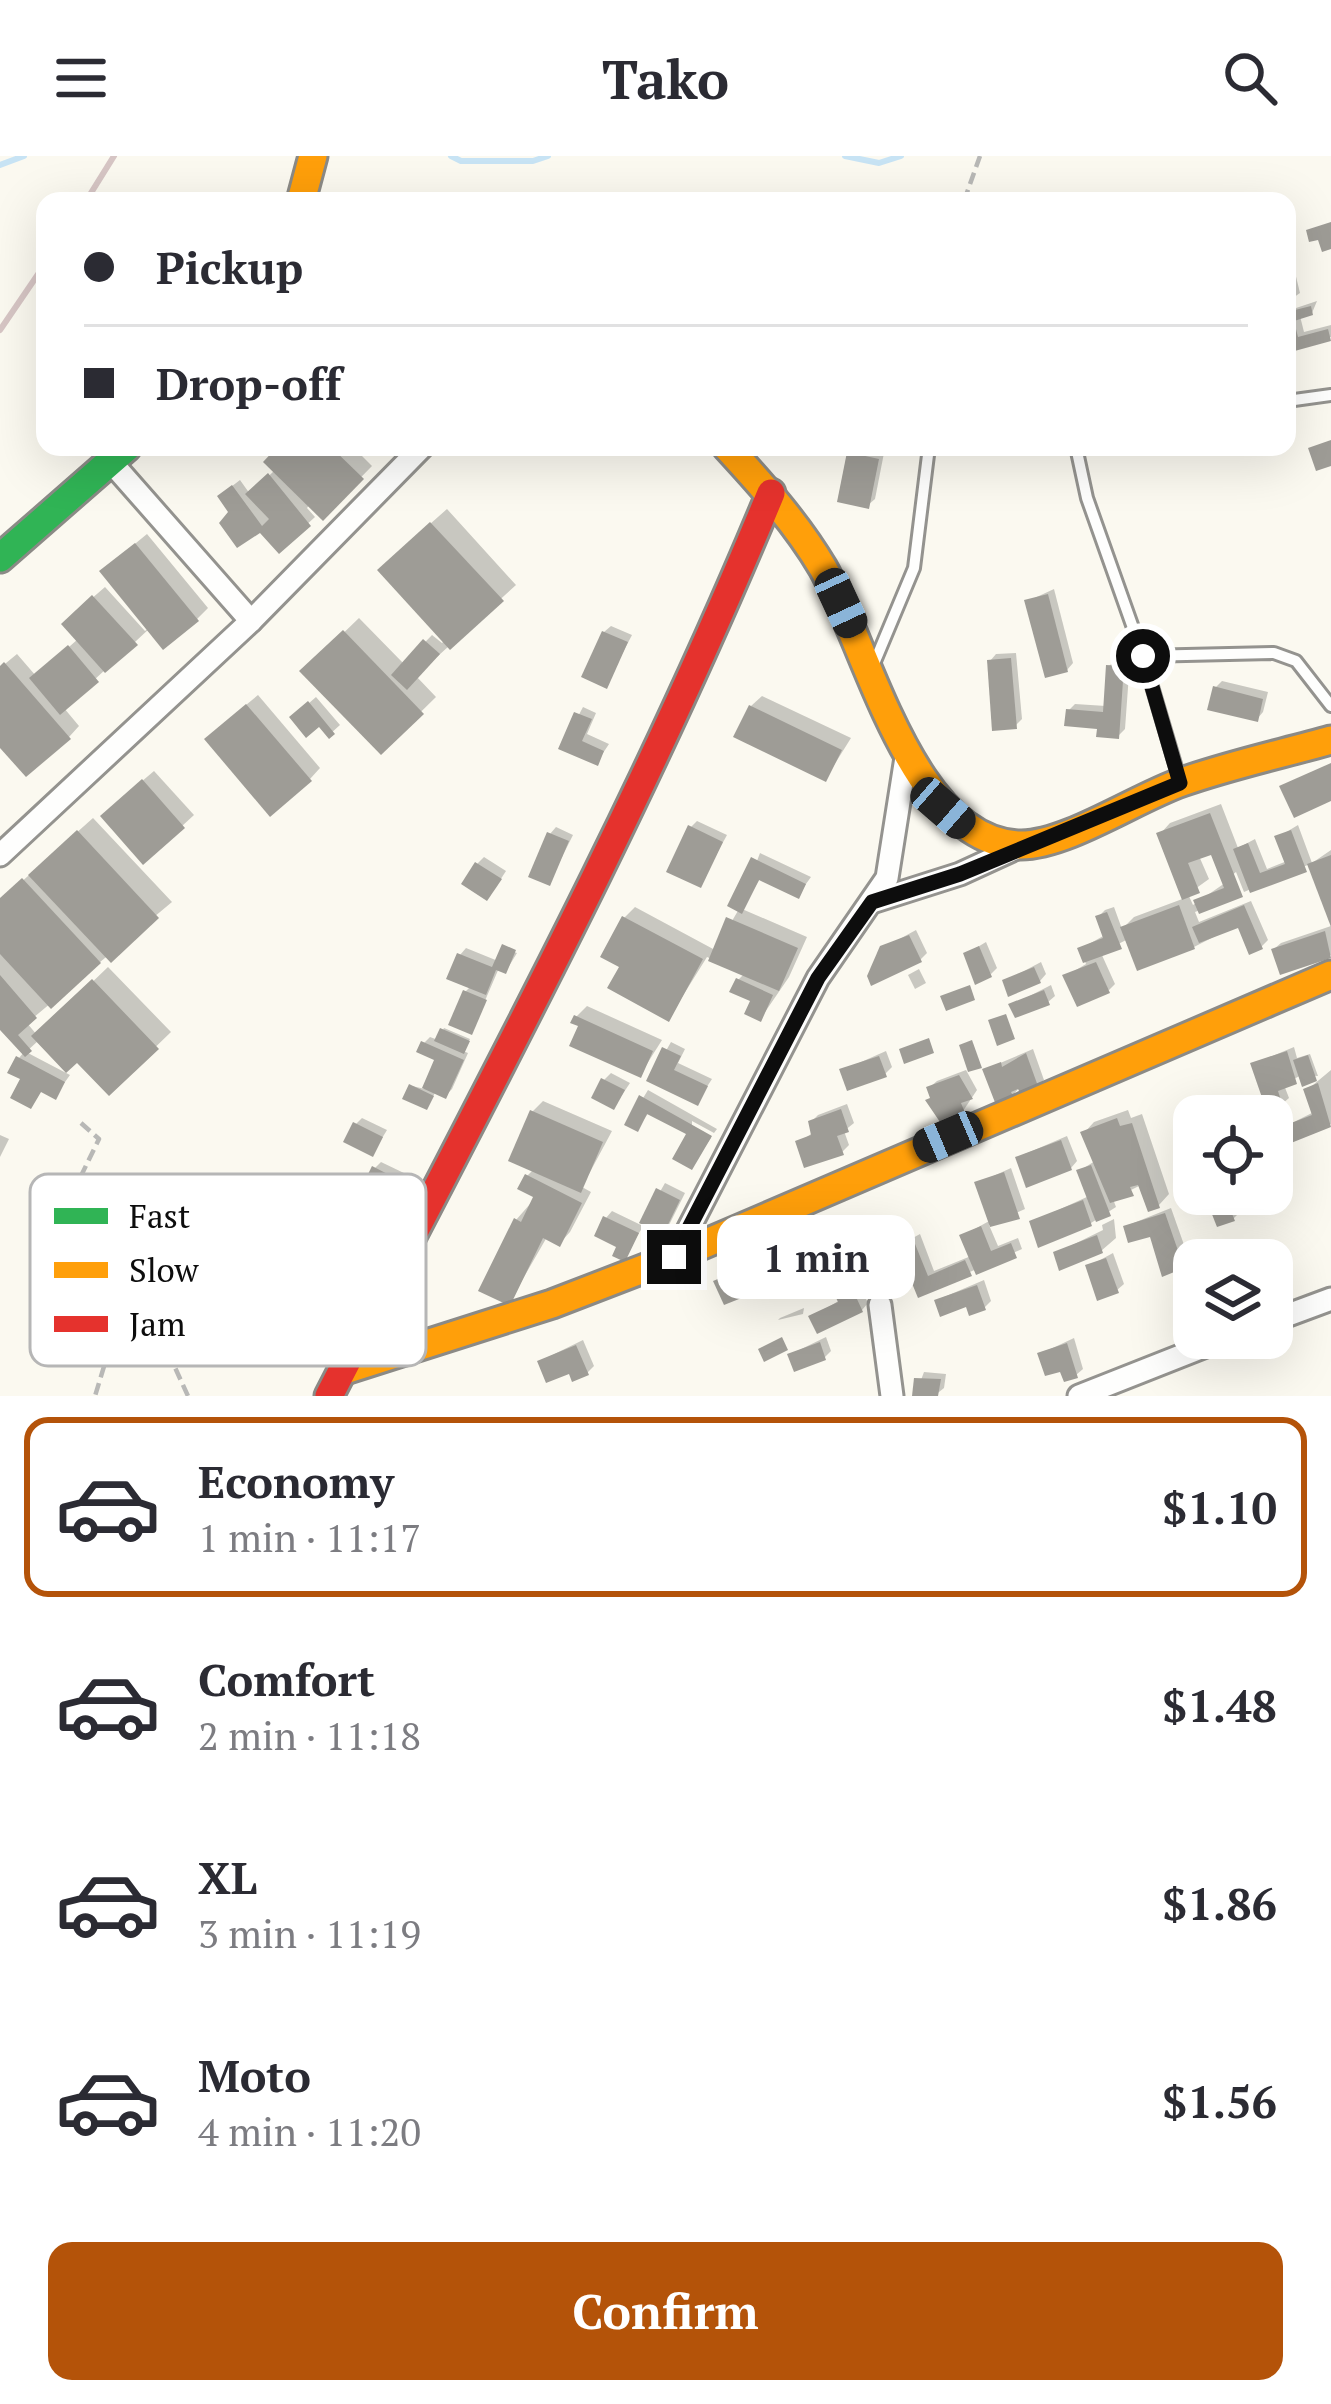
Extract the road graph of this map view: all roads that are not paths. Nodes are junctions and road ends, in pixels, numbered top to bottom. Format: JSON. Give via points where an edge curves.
{"nodes":[{"id":1,"x":313,"y":159,"type":"edge"},
{"id":2,"x":304,"y":192,"type":"edge"},
{"id":3,"x":1331,"y":395,"type":"edge"},
{"id":4,"x":1296,"y":399,"type":"edge"},
{"id":5,"x":117,"y":456,"type":"edge"},
{"id":6,"x":121,"y":456,"type":"edge"},
{"id":7,"x":413,"y":456,"type":"edge"},
{"id":8,"x":736,"y":456,"type":"edge"},
{"id":9,"x":928,"y":456,"type":"edge"},
{"id":10,"x":1078,"y":456,"type":"edge"},
{"id":11,"x":771,"y":493,"type":"junction"},
{"id":12,"x":0,"y":558,"type":"edge"},
{"id":13,"x":251,"y":622,"type":"junction"},
{"id":14,"x":1143,"y":656,"type":"junction"},
{"id":15,"x":872,"y":669,"type":"junction"},
{"id":16,"x":1331,"y":706,"type":"edge"},
{"id":17,"x":1331,"y":740,"type":"edge"},
{"id":18,"x":907,"y":750,"type":"junction"},
{"id":19,"x":1180,"y":783,"type":"junction"},
{"id":20,"x":1023,"y":845,"type":"junction"},
{"id":21,"x":0,"y":855,"type":"edge"},
{"id":22,"x":872,"y":902,"type":"junction"},
{"id":23,"x":1331,"y":975,"type":"edge"},
{"id":24,"x":426,"y":1212,"type":"edge"},
{"id":25,"x":674,"y":1257,"type":"junction"},
{"id":26,"x":1331,"y":1299,"type":"edge"},
{"id":27,"x":880,"y":1305,"type":"dead end"},
{"id":28,"x":1293,"y":1313,"type":"edge"},
{"id":29,"x":426,"y":1344,"type":"edge"},
{"id":30,"x":1173,"y":1359,"type":"edge"},
{"id":31,"x":347,"y":1366,"type":"edge"},
{"id":32,"x":358,"y":1366,"type":"edge"},
{"id":33,"x":345,"y":1370,"type":"junction"},
{"id":34,"x":329,"y":1396,"type":"edge"},
{"id":35,"x":892,"y":1396,"type":"edge"},
{"id":36,"x":1078,"y":1396,"type":"edge"}],
"edges":[{"from":1,"to":2,"type":"main road"},
{"from":3,"to":4,"type":"lane"},
{"from":5,"to":12,"type":"main road"},
{"from":6,"to":13,"type":"street"},
{"from":7,"to":13,"type":"street"},
{"from":8,"to":11,"type":"main road"},
{"from":9,"to":15,"type":"lane","via":[[914,568]]},
{"from":10,"to":14,"type":"lane"},
{"from":11,"to":15,"type":"main road","via":[[825,571]]},
{"from":11,"to":24,"type":"main road","via":[[597,879]]},
{"from":13,"to":21,"type":"street"},
{"from":14,"to":16,"type":"lane","via":[[1274,653],[1296,662]]},
{"from":14,"to":19,"type":"lane"},
{"from":15,"to":18,"type":"main road"},
{"from":17,"to":19,"type":"main road"},
{"from":18,"to":20,"type":"main road","via":[[964,826],[987,840]]},
{"from":18,"to":22,"type":"street","via":[[894,854]]},
{"from":19,"to":20,"type":"main road"},
{"from":20,"to":22,"type":"street"},
{"from":22,"to":25,"type":"street","via":[[818,978]]},
{"from":23,"to":25,"type":"main road"},
{"from":25,"to":29,"type":"main road"},
{"from":26,"to":28,"type":"street"},
{"from":27,"to":35,"type":"street"},
{"from":30,"to":36,"type":"street"},
{"from":31,"to":33,"type":"main road"},
{"from":32,"to":33,"type":"main road"},
{"from":33,"to":34,"type":"main road"}]}
